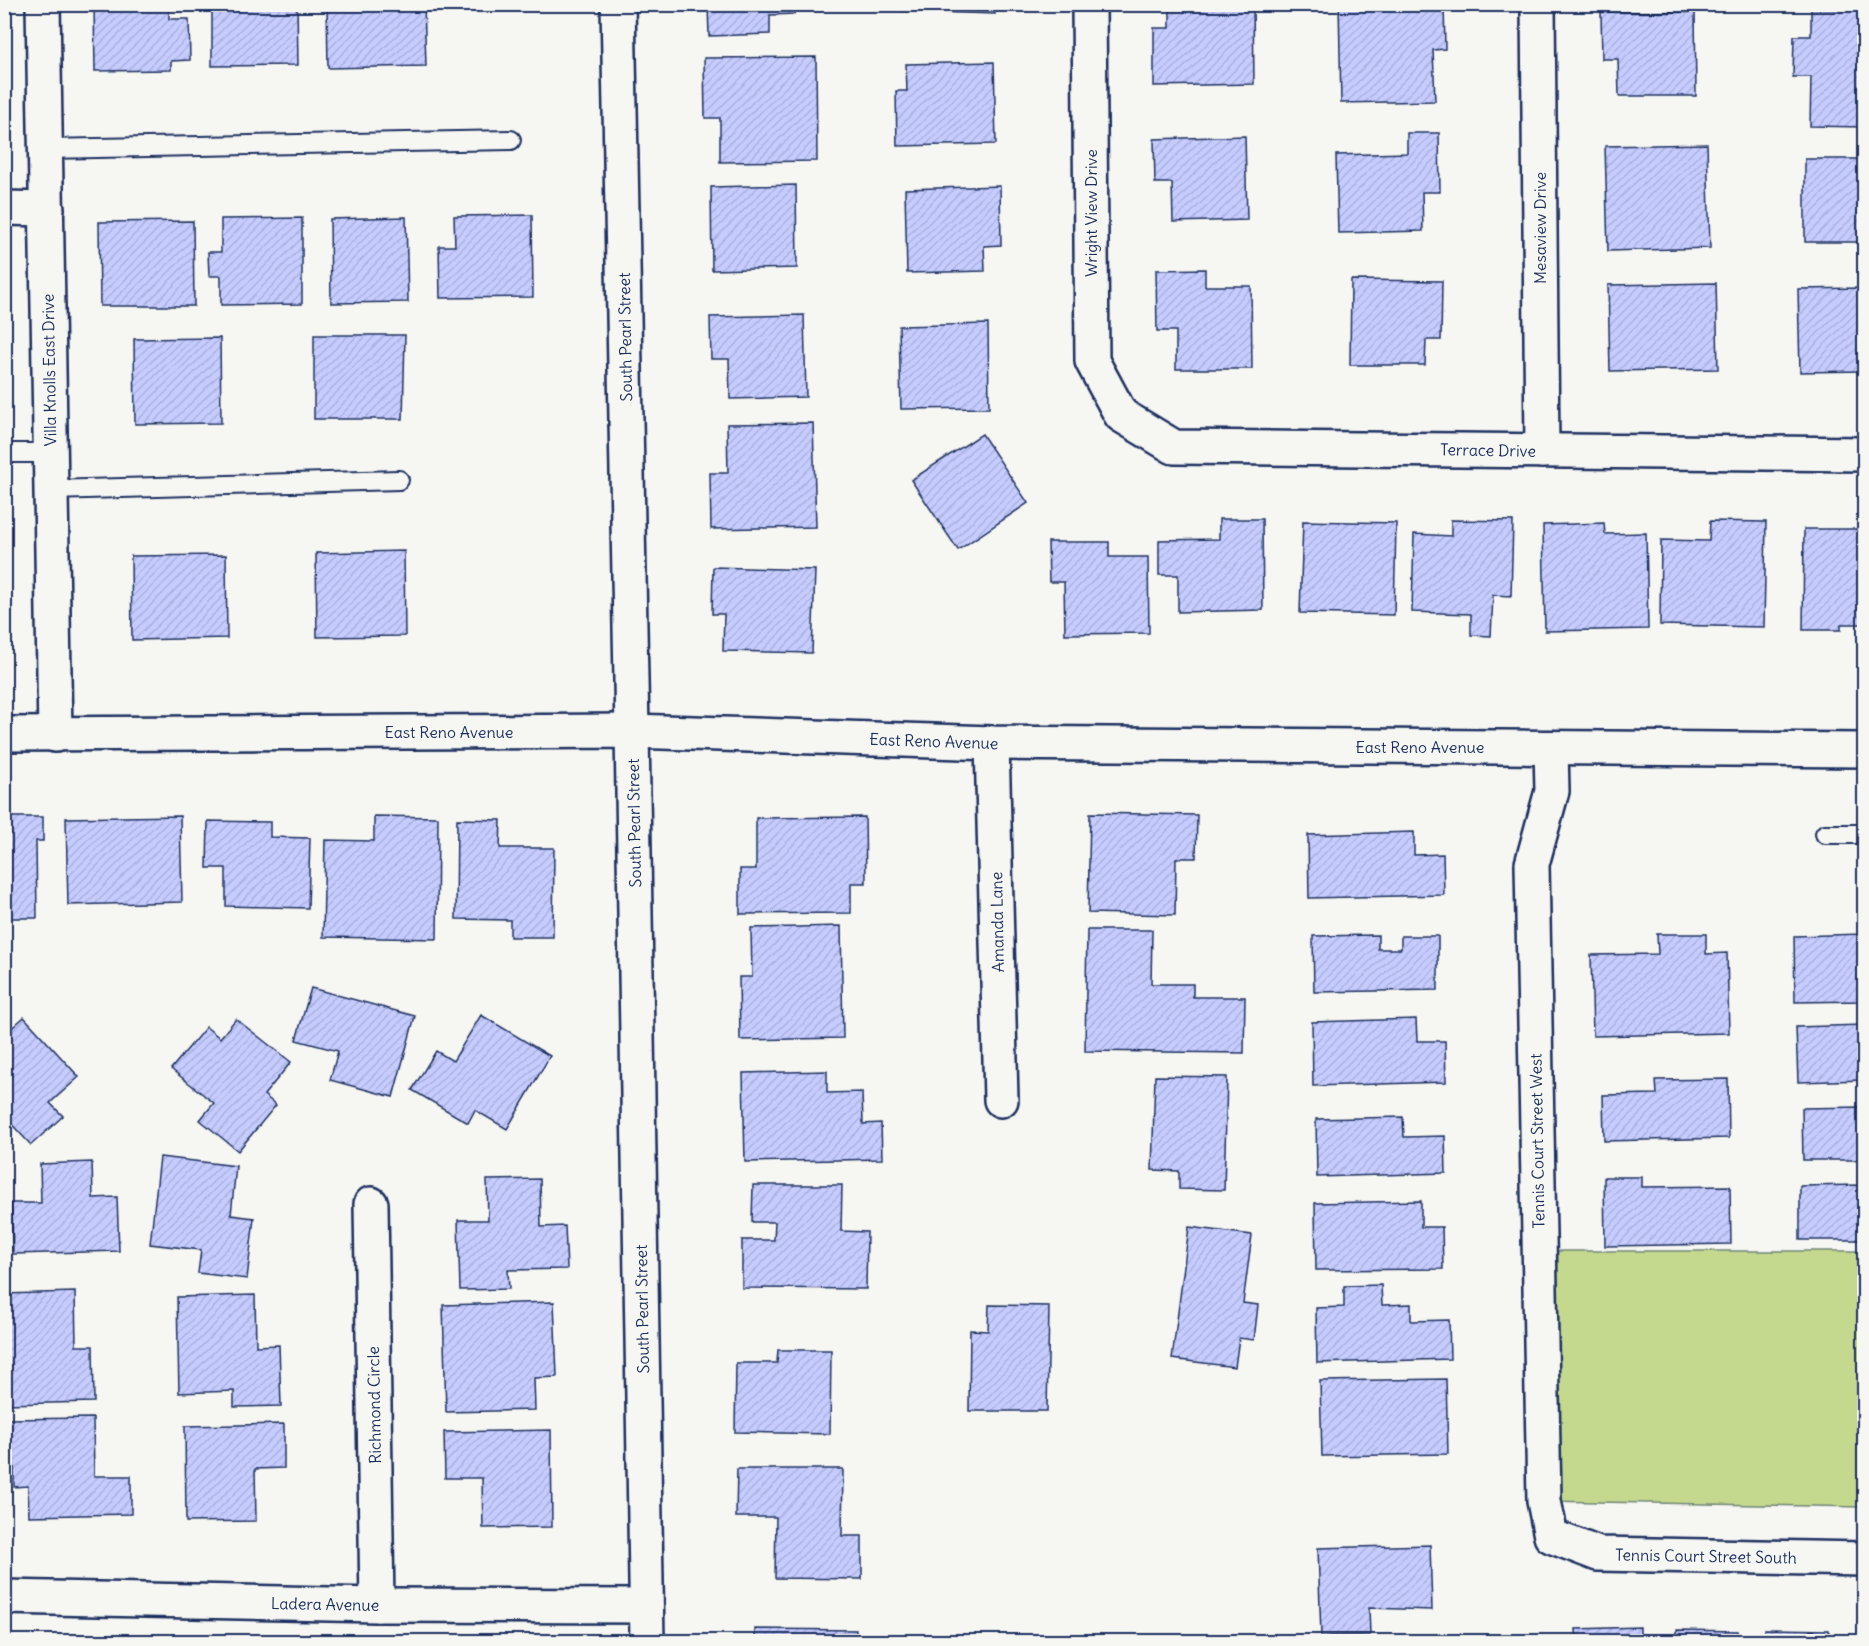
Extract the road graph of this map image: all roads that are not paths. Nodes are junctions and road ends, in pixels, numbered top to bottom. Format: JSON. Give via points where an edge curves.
{"nodes":[{"id":1,"x":44,"y":4,"type":"edge"},
{"id":2,"x":618,"y":4,"type":"edge"},
{"id":3,"x":1089,"y":4,"type":"edge"},
{"id":4,"x":1538,"y":4,"type":"edge"},
{"id":5,"x":511,"y":140,"type":"dead end"},
{"id":6,"x":46,"y":150,"type":"junction"},
{"id":7,"x":4,"y":208,"type":"edge"},
{"id":8,"x":47,"y":209,"type":"junction"},
{"id":9,"x":1120,"y":415,"type":"joint"},
{"id":10,"x":1542,"y":450,"type":"junction"},
{"id":11,"x":4,"y":453,"type":"edge"},
{"id":12,"x":51,"y":453,"type":"junction"},
{"id":13,"x":1864,"y":454,"type":"edge"},
{"id":14,"x":399,"y":480,"type":"dead end"},
{"id":15,"x":51,"y":489,"type":"junction"},
{"id":16,"x":633,"y":731,"type":"junction"},
{"id":17,"x":4,"y":734,"type":"edge"},
{"id":18,"x":55,"y":735,"type":"junction"},
{"id":19,"x":992,"y":743,"type":"junction"},
{"id":20,"x":1551,"y":748,"type":"junction"},
{"id":21,"x":1864,"y":750,"type":"edge"},
{"id":22,"x":1825,"y":834,"type":"dead end"},
{"id":23,"x":1864,"y":834,"type":"edge"},
{"id":24,"x":1001,"y":1100,"type":"dead end"},
{"id":25,"x":371,"y":1204,"type":"dead end"},
{"id":26,"x":1551,"y":1536,"type":"joint"},
{"id":27,"x":1864,"y":1559,"type":"edge"},
{"id":28,"x":4,"y":1597,"type":"edge"},
{"id":29,"x":377,"y":1605,"type":"junction"},
{"id":30,"x":646,"y":1606,"type":"junction"},
{"id":31,"x":647,"y":1641,"type":"edge"}],
"edges":[{"from":1,"to":6,"type":"street","name":"Villa Knolls East Drive"},
{"from":2,"to":16,"type":"street","name":"South Pearl Street"},
{"from":3,"to":9,"type":"street","name":"Wright View Drive","via":[[1092,361]]},
{"from":4,"to":10,"type":"street","name":"Mesaview Drive"},
{"from":5,"to":6,"type":"lane"},
{"from":6,"to":8,"type":"street","name":"Villa Knolls East Drive"},
{"from":7,"to":8,"type":"street"},
{"from":8,"to":12,"type":"street","name":"Villa Knolls East Drive"},
{"from":9,"to":10,"type":"street","name":"Terrace Drive","via":[[1174,447]]},
{"from":10,"to":13,"type":"street","name":"Terrace Drive"},
{"from":11,"to":12,"type":"lane"},
{"from":12,"to":15,"type":"street","name":"Villa Knolls East Drive"},
{"from":14,"to":15,"type":"lane"},
{"from":15,"to":18,"type":"street","name":"Villa Knolls East Drive"},
{"from":16,"to":18,"type":"street","name":"East Reno Avenue"},
{"from":16,"to":19,"type":"street","name":"East Reno Avenue"},
{"from":16,"to":30,"type":"street","name":"South Pearl Street"},
{"from":17,"to":18,"type":"street","name":"East Reno Avenue"},
{"from":19,"to":20,"type":"street","name":"East Reno Avenue"},
{"from":19,"to":24,"type":"street","name":"Amanda Lane"},
{"from":20,"to":21,"type":"street","name":"East Reno Avenue"},
{"from":20,"to":26,"type":"street","name":"Tennis Court Street West","via":[[1552,791],[1532,864],[1544,1501]]},
{"from":22,"to":23,"type":"lane"},
{"from":25,"to":29,"type":"street","name":"Richmond Circle"},
{"from":26,"to":27,"type":"street","name":"Tennis Court Street South","via":[[1598,1554]]},
{"from":28,"to":29,"type":"street","name":"Ladera Avenue"},
{"from":29,"to":30,"type":"street","name":"Ladera Avenue"},
{"from":30,"to":31,"type":"street","name":"South Pearl Street"}]}
